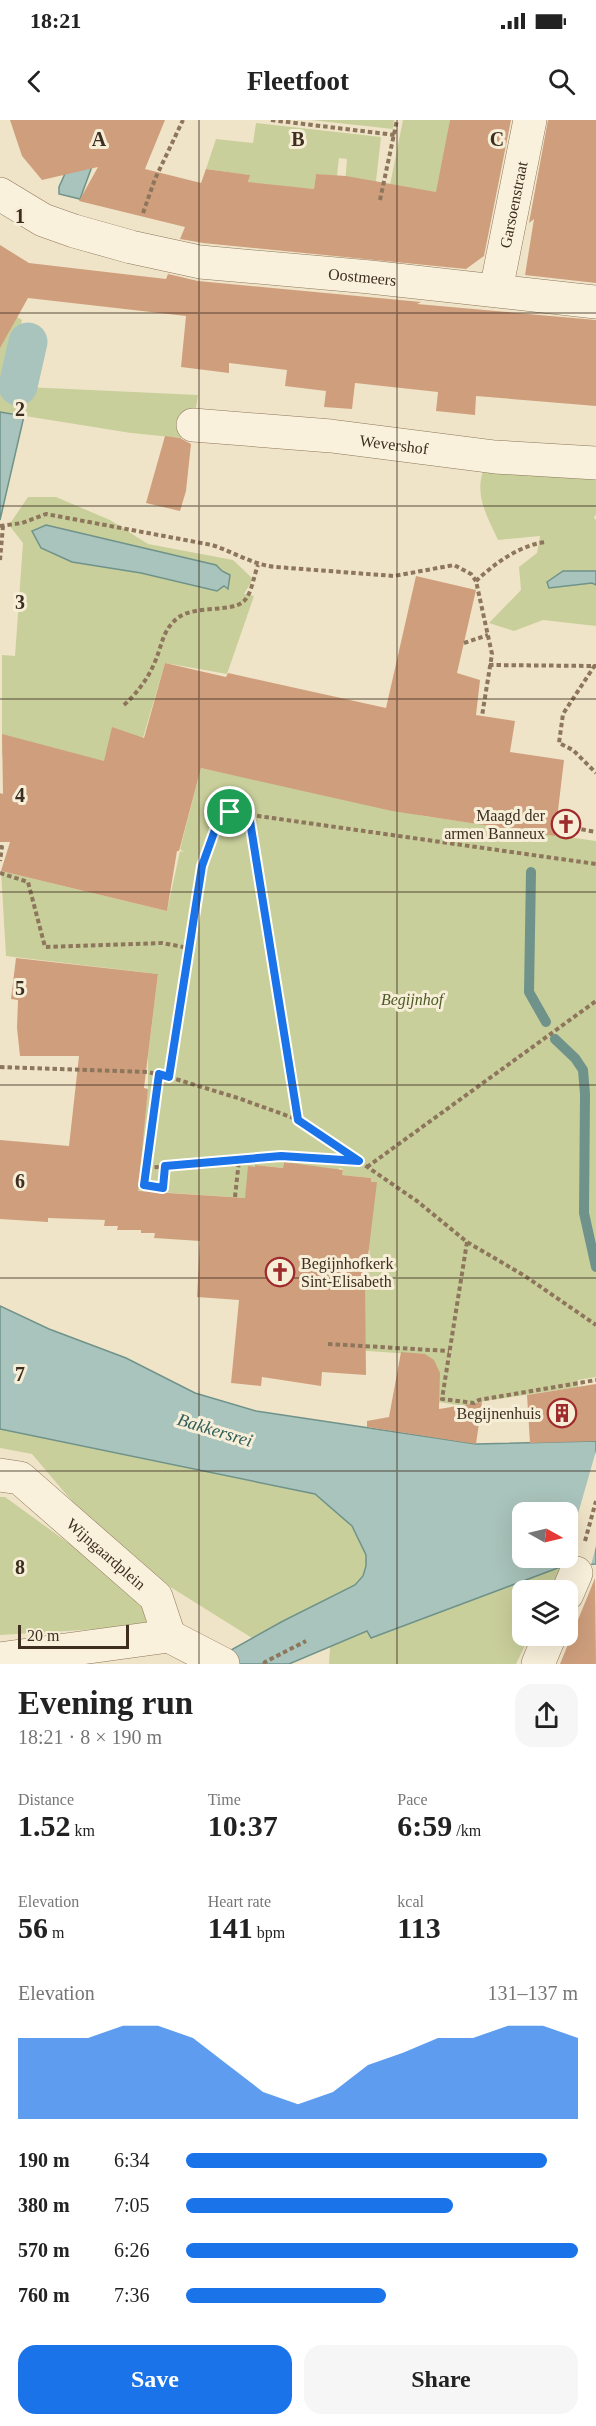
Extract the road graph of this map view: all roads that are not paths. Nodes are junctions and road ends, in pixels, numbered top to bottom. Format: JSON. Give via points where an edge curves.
{"nodes":[{"id":1,"x":530,"y":120,"type":"edge"},
{"id":2,"x":0,"y":195,"type":"edge"},
{"id":3,"x":496,"y":290,"type":"junction"},
{"id":4,"x":596,"y":302,"type":"edge"},
{"id":5,"x":193,"y":425,"type":"dead end"},
{"id":6,"x":596,"y":463,"type":"edge"},
{"id":7,"x":0,"y":1475,"type":"edge"},
{"id":8,"x":170,"y":1636,"type":"junction"},
{"id":9,"x":545,"y":1646,"type":"edge"},
{"id":10,"x":0,"y":1659,"type":"edge"},
{"id":11,"x":216,"y":1660,"type":"edge"},
{"id":12,"x":538,"y":1664,"type":"edge"}],
"edges":[{"from":1,"to":3,"type":"street","name":"Garsoenstraat"},
{"from":2,"to":3,"type":"street","name":"Oostmeers","via":[[43,220],[131,247],[200,262]]},
{"from":3,"to":4,"type":"street","name":"Oostmeers"},
{"from":5,"to":6,"type":"street","name":"Wevershof","via":[[331,436],[495,457]]},
{"from":7,"to":8,"type":"street","name":"Wijngaardplein","via":[[20,1478],[156,1597]]},
{"from":8,"to":10,"type":"street"},
{"from":8,"to":11,"type":"street"},
{"from":9,"to":12,"type":"street"}]}
